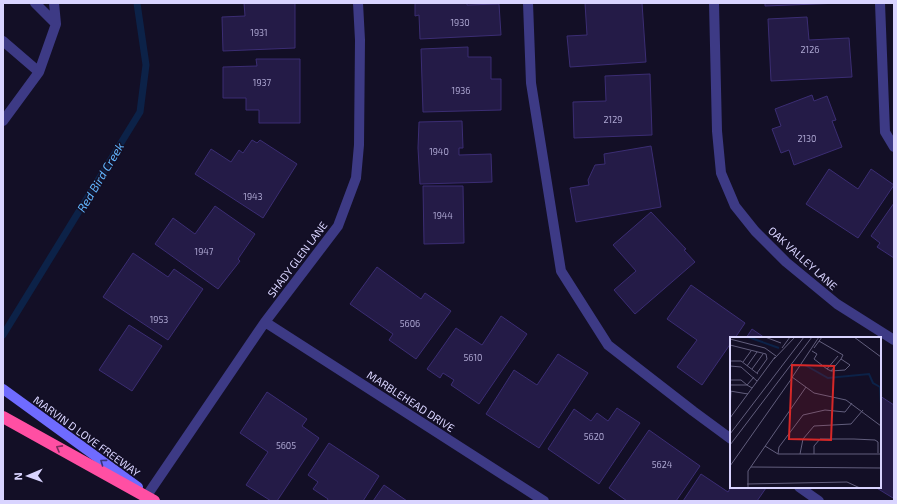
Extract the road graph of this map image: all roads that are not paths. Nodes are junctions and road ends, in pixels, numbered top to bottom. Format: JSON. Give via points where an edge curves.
{"nodes":[{"id":1,"x":35,"y":3,"type":"edge"},
{"id":2,"x":54,"y":3,"type":"edge"},
{"id":3,"x":358,"y":3,"type":"edge"},
{"id":4,"x":528,"y":3,"type":"edge"},
{"id":5,"x":714,"y":3,"type":"edge"},
{"id":6,"x":880,"y":3,"type":"edge"},
{"id":7,"x":56,"y":24,"type":"junction"},
{"id":8,"x":3,"y":41,"type":"edge"},
{"id":9,"x":39,"y":72,"type":"junction"},
{"id":10,"x":3,"y":122,"type":"edge"},
{"id":11,"x":894,"y":147,"type":"edge"},
{"id":12,"x":265,"y":322,"type":"junction"},
{"id":13,"x":894,"y":340,"type":"edge"},
{"id":14,"x":3,"y":389,"type":"edge"},
{"id":15,"x":3,"y":417,"type":"edge"},
{"id":16,"x":730,"y":437,"type":"edge"},
{"id":17,"x":800,"y":488,"type":"edge"},
{"id":18,"x":151,"y":498,"type":"edge"},
{"id":19,"x":158,"y":501,"type":"edge"},
{"id":20,"x":544,"y":501,"type":"edge"},
{"id":21,"x":819,"y":501,"type":"edge"}],
"edges":[{"from":1,"to":7,"type":"street"},
{"from":2,"to":7,"type":"street"},
{"from":3,"to":12,"type":"street","name":"SHADY GLEN LANE","via":[[359,145],[356,178],[338,226]]},
{"from":4,"to":16,"type":"street","via":[[531,83],[561,271],[608,345]]},
{"from":5,"to":13,"type":"street","name":"OAK VALLEY LANE","via":[[717,131],[721,173],[735,206],[755,231],[786,262],[837,304]]},
{"from":6,"to":11,"type":"street","via":[[885,132]]},
{"from":7,"to":9,"type":"street"},
{"from":8,"to":9,"type":"street"},
{"from":9,"to":10,"type":"street"},
{"from":12,"to":18,"type":"street","name":"SHADY GLEN LANE"},
{"from":12,"to":20,"type":"street","name":"MARBLEHEAD DRIVE"},
{"from":18,"to":14,"type":"main road","name":"MARVIN D LOVE FREEWAY","one_way":true},
{"from":18,"to":15,"type":"highway","one_way":true},
{"from":17,"to":21,"type":"street"},
{"from":18,"to":19,"type":"main road","name":"MARVIN D LOVE FREEWAY"}]}
